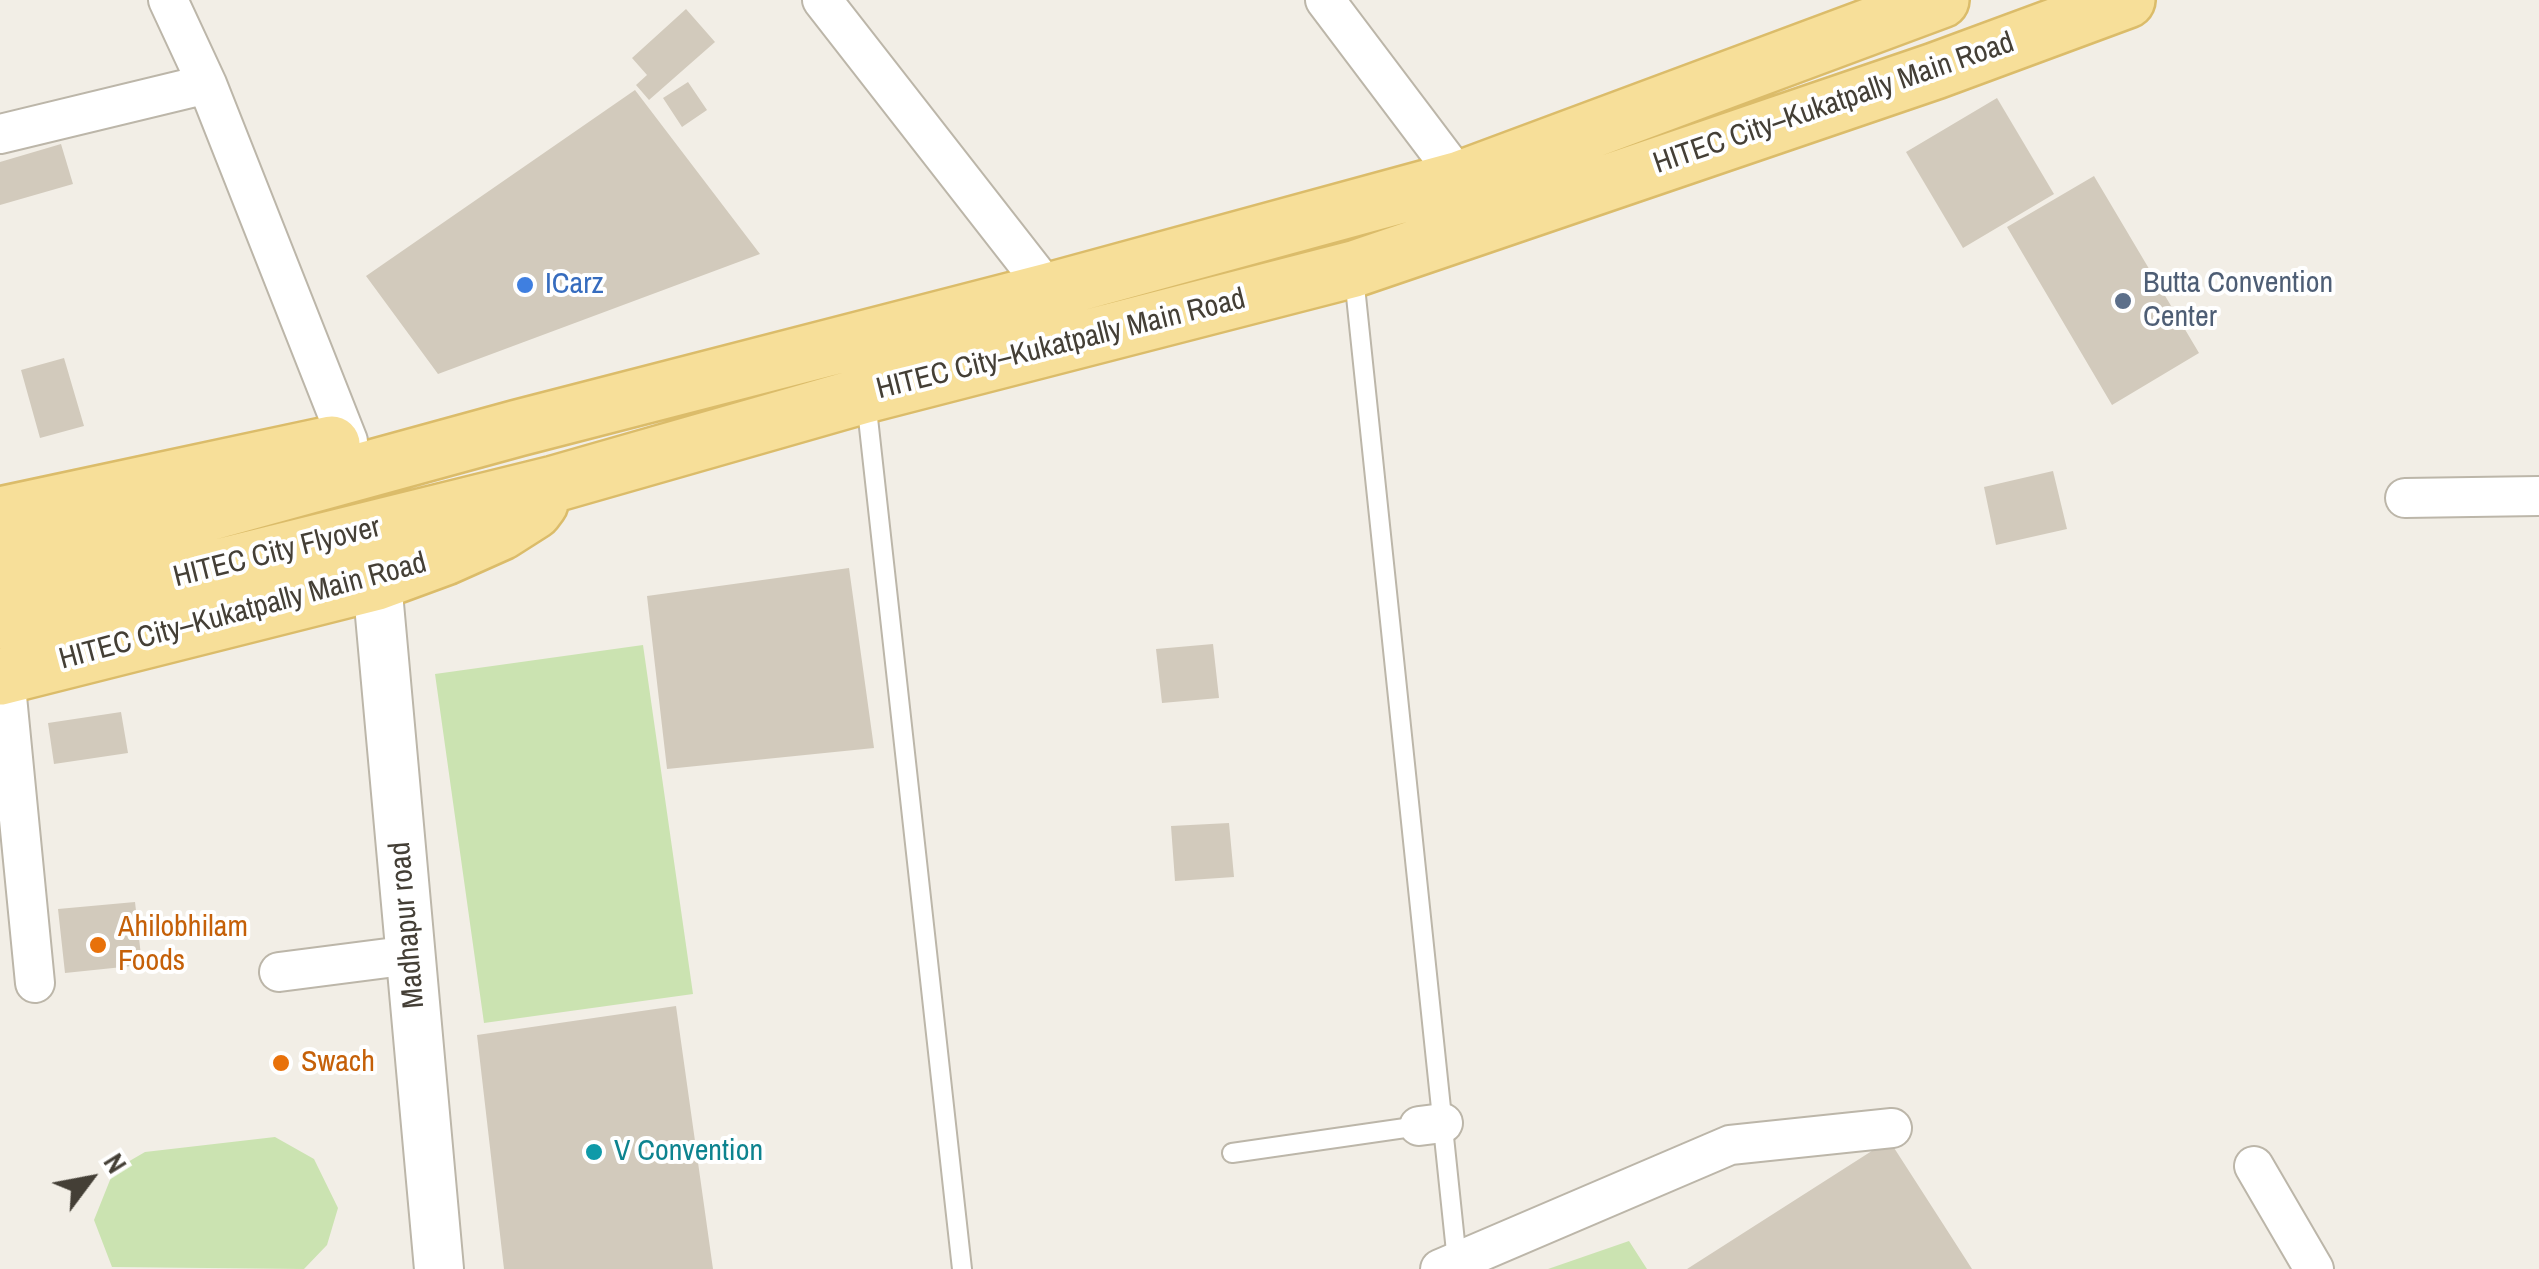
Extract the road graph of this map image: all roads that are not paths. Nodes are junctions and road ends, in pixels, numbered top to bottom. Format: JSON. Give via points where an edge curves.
{"nodes":[{"id":1,"x":168,"y":0,"type":"edge"},
{"id":2,"x":822,"y":0,"type":"edge"},
{"id":3,"x":1326,"y":0,"type":"edge"},
{"id":4,"x":1941,"y":0,"type":"edge"},
{"id":5,"x":2127,"y":0,"type":"edge"},
{"id":6,"x":208,"y":84,"type":"junction"},
{"id":7,"x":0,"y":134,"type":"edge"},
{"id":8,"x":1460,"y":179,"type":"junction"},
{"id":9,"x":1354,"y":269,"type":"junction"},
{"id":10,"x":1050,"y":290,"type":"junction"},
{"id":11,"x":866,"y":395,"type":"junction"},
{"id":12,"x":518,"y":428,"type":"junction"},
{"id":13,"x":348,"y":441,"type":"junction"},
{"id":14,"x":554,"y":484,"type":"junction"},
{"id":15,"x":2539,"y":496,"type":"edge"},
{"id":16,"x":2405,"y":498,"type":"dead end"},
{"id":17,"x":0,"y":516,"type":"edge"},
{"id":18,"x":0,"y":570,"type":"edge"},
{"id":19,"x":378,"y":582,"type":"junction"},
{"id":20,"x":0,"y":621,"type":"edge"},
{"id":21,"x":3,"y":676,"type":"edge"},
{"id":22,"x":411,"y":956,"type":"junction"},
{"id":23,"x":279,"y":972,"type":"dead end"},
{"id":24,"x":35,"y":983,"type":"dead end"},
{"id":25,"x":1431,"y":1124,"type":"junction"},
{"id":26,"x":1892,"y":1128,"type":"dead end"},
{"id":27,"x":1232,"y":1153,"type":"dead end"},
{"id":28,"x":2254,"y":1166,"type":"dead end"},
{"id":29,"x":1448,"y":1265,"type":"edge"},
{"id":30,"x":439,"y":1269,"type":"edge"},
{"id":31,"x":962,"y":1269,"type":"edge"},
{"id":32,"x":2314,"y":1269,"type":"edge"}],
"edges":[{"from":1,"to":6,"type":"street"},
{"from":2,"to":10,"type":"street"},
{"from":3,"to":8,"type":"street"},
{"from":4,"to":8,"type":"main road","name":"HITEC City–Kukatpally Main Road"},
{"from":5,"to":9,"type":"main road","name":"HITEC City–Kukatpally Main Road"},
{"from":6,"to":7,"type":"street"},
{"from":6,"to":13,"type":"street"},
{"from":8,"to":10,"type":"main road","name":"HITEC City–Kukatpally Main Road"},
{"from":9,"to":11,"type":"main road","name":"HITEC City–Kukatpally Main Road"},
{"from":9,"to":25,"type":"lane"},
{"from":10,"to":12,"type":"main road","name":"HITEC City–Kukatpally Main Road"},
{"from":11,"to":14,"type":"main road","name":"HITEC City–Kukatpally Main Road"},
{"from":11,"to":31,"type":"lane"},
{"from":12,"to":13,"type":"main road","name":"HITEC City–Kukatpally Main Road","via":[[458,424]]},
{"from":12,"to":18,"type":"main road","name":"HITEC City Flyover"},
{"from":13,"to":17,"type":"main road","name":"HITEC City–Kukatpally Main Road"},
{"from":14,"to":19,"type":"main road","name":"HITEC City–Kukatpally Main Road","via":[[534,511],[501,532]]},
{"from":14,"to":20,"type":"main road","name":"HITEC City Flyover"},
{"from":15,"to":16,"type":"street"},
{"from":19,"to":21,"type":"main road","name":"HITEC City–Kukatpally Main Road"},
{"from":19,"to":22,"type":"street","name":"Madhapur road"},
{"from":21,"to":24,"type":"street"},
{"from":22,"to":23,"type":"street"},
{"from":22,"to":30,"type":"street","name":"Madhapur road"},
{"from":25,"to":27,"type":"lane"},
{"from":25,"to":29,"type":"lane"},
{"from":26,"to":29,"type":"street","via":[[1730,1144]]},
{"from":28,"to":32,"type":"street"}]}
